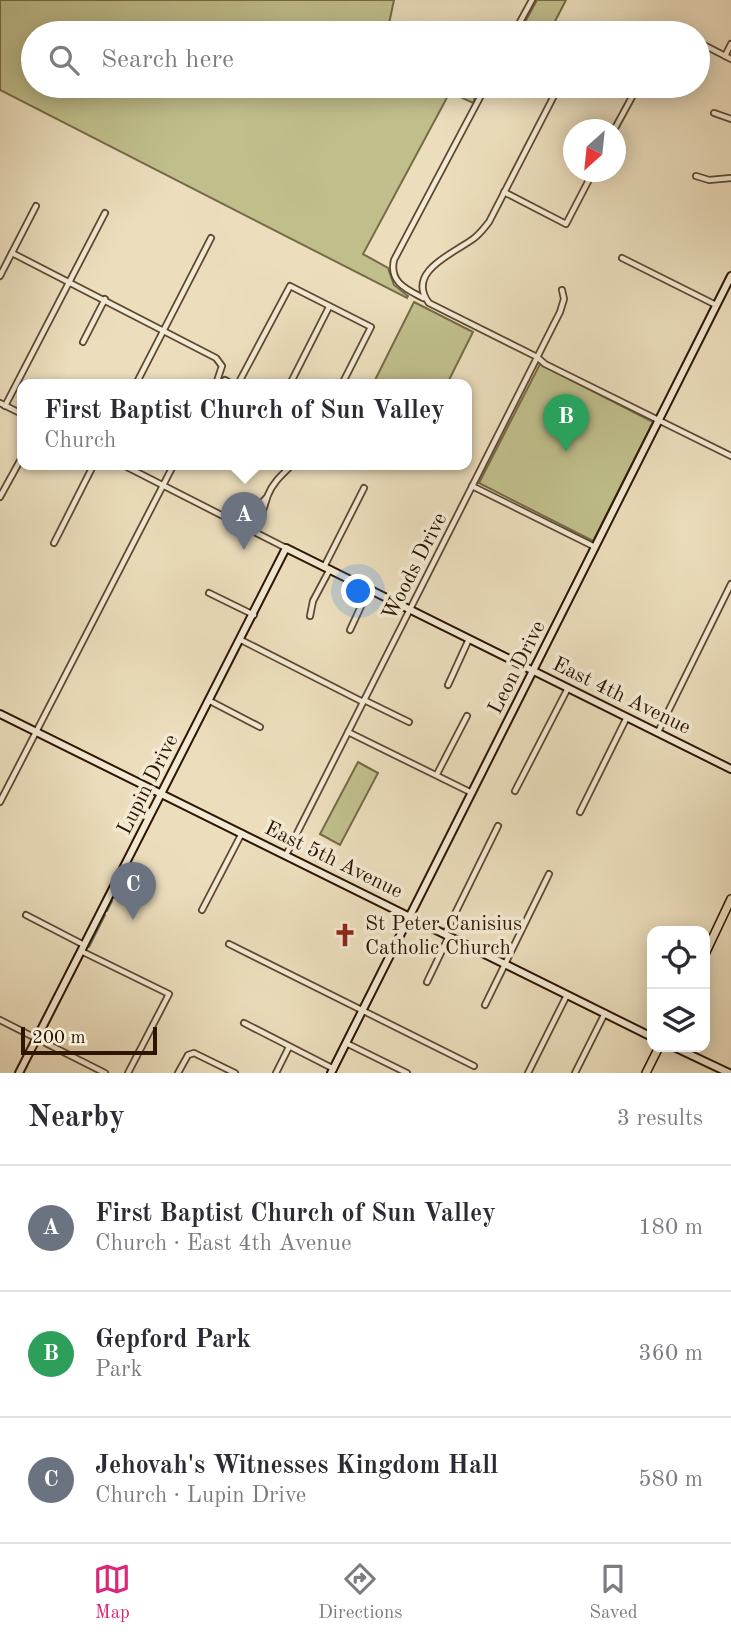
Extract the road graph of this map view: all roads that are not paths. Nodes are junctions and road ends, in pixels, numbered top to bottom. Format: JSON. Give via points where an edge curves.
{"nodes":[{"id":1,"x":532,"y":0,"type":"edge"},
{"id":2,"x":521,"y":21,"type":"edge"},
{"id":3,"x":731,"y":44,"type":"edge"},
{"id":4,"x":710,"y":48,"type":"edge"},
{"id":5,"x":725,"y":56,"type":"junction"},
{"id":6,"x":731,"y":59,"type":"edge"},
{"id":7,"x":480,"y":98,"type":"edge"},
{"id":8,"x":552,"y":98,"type":"edge"},
{"id":9,"x":631,"y":98,"type":"edge"},
{"id":10,"x":714,"y":113,"type":"dead end"},
{"id":11,"x":620,"y":119,"type":"edge"},
{"id":12,"x":731,"y":119,"type":"edge"},
{"id":13,"x":696,"y":176,"type":"dead end"},
{"id":14,"x":731,"y":178,"type":"edge"},
{"id":15,"x":588,"y":182,"type":"edge"},
{"id":16,"x":504,"y":192,"type":"junction"},
{"id":17,"x":36,"y":206,"type":"dead end"},
{"id":18,"x":105,"y":213,"type":"dead end"},
{"id":19,"x":211,"y":238,"type":"dead end"},
{"id":20,"x":12,"y":253,"type":"junction"},
{"id":21,"x":622,"y":258,"type":"dead end"},
{"id":22,"x":731,"y":275,"type":"edge"},
{"id":23,"x":0,"y":276,"type":"edge"},
{"id":24,"x":69,"y":282,"type":"junction"},
{"id":25,"x":562,"y":290,"type":"dead end"},
{"id":26,"x":105,"y":299,"type":"junction"},
{"id":27,"x":426,"y":300,"type":"junction"},
{"id":28,"x":716,"y":305,"type":"junction"},
{"id":29,"x":330,"y":306,"type":"junction"},
{"id":30,"x":163,"y":330,"type":"junction"},
{"id":31,"x":83,"y":342,"type":"dead end"},
{"id":32,"x":537,"y":357,"type":"junction"},
{"id":33,"x":138,"y":379,"type":"edge"},
{"id":34,"x":218,"y":379,"type":"edge"},
{"id":35,"x":241,"y":379,"type":"edge"},
{"id":36,"x":293,"y":379,"type":"edge"},
{"id":37,"x":345,"y":379,"type":"edge"},
{"id":38,"x":3,"y":404,"type":"edge"},
{"id":39,"x":659,"y":420,"type":"junction"},
{"id":40,"x":731,"y":456,"type":"edge"},
{"id":41,"x":17,"y":466,"type":"edge"},
{"id":42,"x":91,"y":470,"type":"edge"},
{"id":43,"x":133,"y":470,"type":"edge"},
{"id":44,"x":171,"y":470,"type":"edge"},
{"id":45,"x":287,"y":470,"type":"edge"},
{"id":46,"x":163,"y":485,"type":"junction"},
{"id":47,"x":472,"y":486,"type":"junction"},
{"id":48,"x":364,"y":488,"type":"dead end"},
{"id":49,"x":0,"y":498,"type":"edge"},
{"id":50,"x":251,"y":530,"type":"junction"},
{"id":51,"x":54,"y":543,"type":"dead end"},
{"id":52,"x":595,"y":547,"type":"junction"},
{"id":53,"x":286,"y":548,"type":"junction"},
{"id":54,"x":327,"y":568,"type":"junction"},
{"id":55,"x":731,"y":584,"type":"edge"},
{"id":56,"x":369,"y":589,"type":"junction"},
{"id":57,"x":209,"y":593,"type":"dead end"},
{"id":58,"x":410,"y":609,"type":"junction"},
{"id":59,"x":254,"y":615,"type":"junction"},
{"id":60,"x":310,"y":616,"type":"dead end"},
{"id":61,"x":350,"y":630,"type":"dead end"},
{"id":62,"x":469,"y":639,"type":"junction"},
{"id":63,"x":240,"y":640,"type":"junction"},
{"id":64,"x":534,"y":671,"type":"junction"},
{"id":65,"x":447,"y":685,"type":"dead end"},
{"id":66,"x":568,"y":688,"type":"junction"},
{"id":67,"x":210,"y":701,"type":"junction"},
{"id":68,"x":364,"y":701,"type":"junction"},
{"id":69,"x":0,"y":714,"type":"edge"},
{"id":70,"x":467,"y":716,"type":"dead end"},
{"id":71,"x":627,"y":717,"type":"junction"},
{"id":72,"x":409,"y":722,"type":"dead end"},
{"id":73,"x":260,"y":727,"type":"dead end"},
{"id":74,"x":36,"y":732,"type":"junction"},
{"id":75,"x":348,"y":732,"type":"junction"},
{"id":76,"x":658,"y":732,"type":"junction"},
{"id":77,"x":731,"y":769,"type":"edge"},
{"id":78,"x":437,"y":775,"type":"junction"},
{"id":79,"x":515,"y":791,"type":"dead end"},
{"id":80,"x":473,"y":793,"type":"junction"},
{"id":81,"x":162,"y":794,"type":"junction"},
{"id":82,"x":0,"y":802,"type":"edge"},
{"id":83,"x":579,"y":813,"type":"dead end"},
{"id":84,"x":498,"y":826,"type":"dead end"},
{"id":85,"x":242,"y":833,"type":"junction"},
{"id":86,"x":286,"y":855,"type":"junction"},
{"id":87,"x":549,"y":874,"type":"dead end"},
{"id":88,"x":731,"y":900,"type":"edge"},
{"id":89,"x":202,"y":910,"type":"dead end"},
{"id":90,"x":26,"y":915,"type":"dead end"},
{"id":91,"x":411,"y":917,"type":"junction"},
{"id":92,"x":447,"y":935,"type":"junction"},
{"id":93,"x":229,"y":944,"type":"dead end"},
{"id":94,"x":710,"y":944,"type":"edge"},
{"id":95,"x":83,"y":948,"type":"junction"},
{"id":96,"x":505,"y":964,"type":"junction"},
{"id":97,"x":427,"y":982,"type":"dead end"},
{"id":98,"x":568,"y":994,"type":"junction"},
{"id":99,"x":485,"y":1005,"type":"dead end"},
{"id":100,"x":363,"y":1010,"type":"junction"},
{"id":101,"x":605,"y":1013,"type":"junction"},
{"id":102,"x":0,"y":1020,"type":"edge"},
{"id":103,"x":244,"y":1023,"type":"dead end"},
{"id":104,"x":647,"y":1034,"type":"edge"},
{"id":105,"x":36,"y":1038,"type":"junction"},
{"id":106,"x":346,"y":1043,"type":"junction"},
{"id":107,"x":289,"y":1047,"type":"junction"},
{"id":108,"x":656,"y":1052,"type":"edge"},
{"id":109,"x":685,"y":1052,"type":"edge"},
{"id":110,"x":474,"y":1066,"type":"dead end"},
{"id":111,"x":332,"y":1071,"type":"edge"},
{"id":112,"x":19,"y":1073,"type":"edge"},
{"id":113,"x":104,"y":1073,"type":"edge"},
{"id":114,"x":128,"y":1073,"type":"edge"},
{"id":115,"x":178,"y":1073,"type":"edge"},
{"id":116,"x":234,"y":1073,"type":"edge"},
{"id":117,"x":276,"y":1073,"type":"edge"},
{"id":118,"x":407,"y":1073,"type":"edge"},
{"id":119,"x":528,"y":1073,"type":"edge"},
{"id":120,"x":575,"y":1073,"type":"edge"},
{"id":121,"x":646,"y":1073,"type":"edge"},
{"id":122,"x":729,"y":1073,"type":"edge"}],
"edges":[{"from":1,"to":2,"type":"street"},
{"from":3,"to":5,"type":"street"},
{"from":4,"to":5,"type":"street"},
{"from":5,"to":6,"type":"street"},
{"from":7,"to":27,"type":"street","via":[[394,260],[393,275],[398,283]]},
{"from":8,"to":16,"type":"street"},
{"from":9,"to":11,"type":"street"},
{"from":10,"to":12,"type":"street"},
{"from":13,"to":14,"type":"street"},
{"from":15,"to":16,"type":"street","via":[[566,224]]},
{"from":16,"to":27,"type":"street","via":[[479,234],[433,266],[422,284]]},
{"from":17,"to":20,"type":"street"},
{"from":18,"to":24,"type":"street"},
{"from":19,"to":30,"type":"street"},
{"from":20,"to":23,"type":"street"},
{"from":20,"to":24,"type":"street"},
{"from":21,"to":28,"type":"street"},
{"from":22,"to":28,"type":"street","name":"Leon Drive"},
{"from":24,"to":26,"type":"street"},
{"from":24,"to":38,"type":"street"},
{"from":25,"to":32,"type":"street","name":"Woods Drive","via":[[560,312]]},
{"from":26,"to":30,"type":"street"},
{"from":26,"to":31,"type":"street"},
{"from":27,"to":32,"type":"street"},
{"from":28,"to":39,"type":"street","name":"Leon Drive"},
{"from":29,"to":35,"type":"street","via":[[289,287]]},
{"from":29,"to":36,"type":"street"},
{"from":29,"to":37,"type":"street","via":[[371,327]]},
{"from":30,"to":33,"type":"street"},
{"from":30,"to":34,"type":"street","via":[[216,358],[222,366]]},
{"from":32,"to":39,"type":"street"},
{"from":32,"to":47,"type":"street","name":"Woods Drive"},
{"from":39,"to":40,"type":"street"},
{"from":39,"to":52,"type":"street","name":"Leon Drive"},
{"from":41,"to":49,"type":"street"},
{"from":42,"to":51,"type":"street"},
{"from":43,"to":46,"type":"street","name":"East 4th Avenue"},
{"from":44,"to":46,"type":"street"},
{"from":45,"to":50,"type":"street","via":[[275,481]]},
{"from":46,"to":50,"type":"street","name":"East 4th Avenue"},
{"from":46,"to":74,"type":"street"},
{"from":47,"to":52,"type":"street"},
{"from":47,"to":58,"type":"street","name":"Woods Drive"},
{"from":48,"to":54,"type":"street"},
{"from":50,"to":53,"type":"street","name":"East 4th Avenue"},
{"from":52,"to":64,"type":"street","name":"Leon Drive"},
{"from":53,"to":54,"type":"street","name":"East 4th Avenue"},
{"from":53,"to":59,"type":"street","name":"Lupin Drive"},
{"from":54,"to":56,"type":"street","name":"East 4th Avenue"},
{"from":54,"to":60,"type":"street"},
{"from":55,"to":76,"type":"street"},
{"from":56,"to":58,"type":"street","name":"East 4th Avenue"},
{"from":56,"to":61,"type":"street"},
{"from":57,"to":59,"type":"street"},
{"from":58,"to":62,"type":"street","name":"East 4th Avenue"},
{"from":58,"to":68,"type":"street","name":"Woods Drive"},
{"from":59,"to":63,"type":"street","name":"Lupin Drive"},
{"from":62,"to":64,"type":"street","name":"East 4th Avenue"},
{"from":62,"to":65,"type":"street"},
{"from":63,"to":67,"type":"street","name":"Lupin Drive"},
{"from":63,"to":68,"type":"street"},
{"from":64,"to":66,"type":"street","name":"East 4th Avenue"},
{"from":64,"to":80,"type":"street","name":"Leon Drive"},
{"from":66,"to":71,"type":"street","name":"East 4th Avenue"},
{"from":66,"to":79,"type":"street"},
{"from":67,"to":73,"type":"street"},
{"from":67,"to":81,"type":"street","name":"Lupin Drive"},
{"from":68,"to":72,"type":"street"},
{"from":68,"to":75,"type":"street","name":"Woods Drive"},
{"from":69,"to":74,"type":"street","name":"East 5th Avenue"},
{"from":70,"to":78,"type":"street"},
{"from":71,"to":76,"type":"street","name":"East 4th Avenue"},
{"from":71,"to":83,"type":"street"},
{"from":74,"to":81,"type":"street","name":"East 5th Avenue"},
{"from":74,"to":82,"type":"street"},
{"from":75,"to":78,"type":"street"},
{"from":75,"to":86,"type":"street","name":"Woods Drive"},
{"from":76,"to":77,"type":"street","name":"East 4th Avenue"},
{"from":78,"to":80,"type":"street"},
{"from":80,"to":91,"type":"street","name":"Leon Drive"},
{"from":81,"to":85,"type":"street","name":"East 5th Avenue"},
{"from":81,"to":95,"type":"street","name":"Lupin Drive"},
{"from":84,"to":92,"type":"street"},
{"from":85,"to":86,"type":"street","name":"East 5th Avenue"},
{"from":85,"to":89,"type":"street"},
{"from":86,"to":91,"type":"street","name":"East 5th Avenue"},
{"from":87,"to":96,"type":"street"},
{"from":88,"to":94,"type":"main road"},
{"from":90,"to":95,"type":"street"},
{"from":91,"to":92,"type":"street","name":"East 5th Avenue"},
{"from":91,"to":100,"type":"street","name":"Leon Drive"},
{"from":92,"to":96,"type":"street","name":"East 5th Avenue"},
{"from":92,"to":97,"type":"street"},
{"from":93,"to":100,"type":"street"},
{"from":95,"to":105,"type":"street","name":"Lupin Drive"},
{"from":95,"to":114,"type":"street","via":[[169,994]]},
{"from":96,"to":98,"type":"street","name":"East 5th Avenue"},
{"from":96,"to":99,"type":"street"},
{"from":98,"to":101,"type":"street","name":"East 5th Avenue"},
{"from":98,"to":119,"type":"street"},
{"from":100,"to":106,"type":"street","name":"Leon Drive"},
{"from":100,"to":110,"type":"street"},
{"from":101,"to":104,"type":"street","name":"East 5th Avenue"},
{"from":101,"to":120,"type":"street"},
{"from":102,"to":105,"type":"street"},
{"from":103,"to":107,"type":"street"},
{"from":105,"to":112,"type":"street","name":"Lupin Drive"},
{"from":105,"to":113,"type":"street"},
{"from":106,"to":111,"type":"street","name":"Leon Drive"},
{"from":106,"to":118,"type":"street"},
{"from":107,"to":111,"type":"street"},
{"from":107,"to":117,"type":"street"},
{"from":108,"to":121,"type":"main road"},
{"from":109,"to":122,"type":"street"},
{"from":115,"to":116,"type":"street","via":[[194,1053]]}]}
